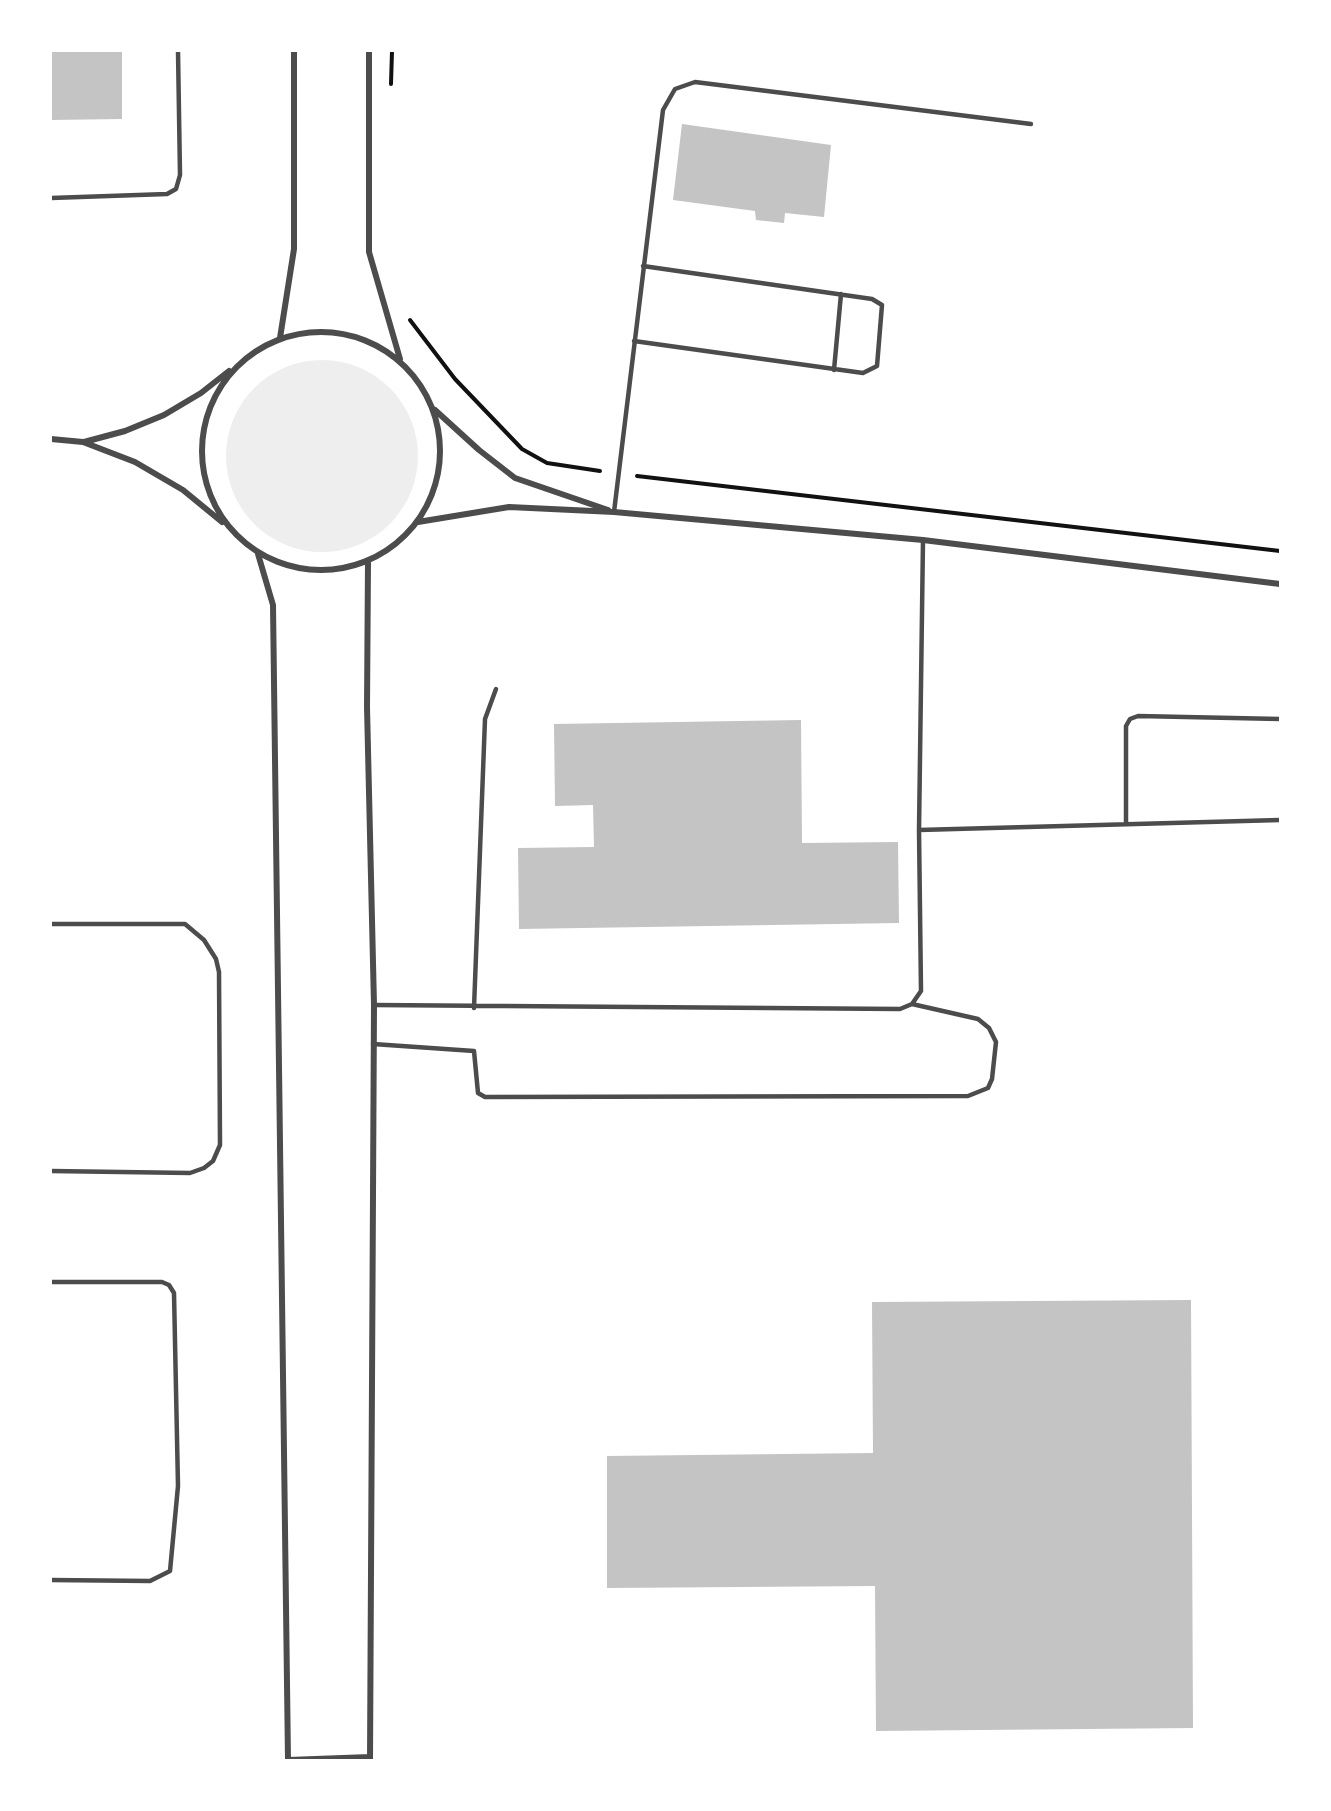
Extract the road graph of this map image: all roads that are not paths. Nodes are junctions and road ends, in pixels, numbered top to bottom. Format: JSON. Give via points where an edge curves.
{"nodes":[{"id":1,"x":178,"y":51,"type":"edge"},
{"id":2,"x":294,"y":51,"type":"edge"},
{"id":3,"x":369,"y":51,"type":"edge"},
{"id":4,"x":1031,"y":124,"type":"dead end"},
{"id":5,"x":51,"y":198,"type":"edge"},
{"id":6,"x":643,"y":266,"type":"junction"},
{"id":7,"x":841,"y":294,"type":"junction"},
{"id":8,"x":280,"y":338,"type":"junction"},
{"id":9,"x":634,"y":341,"type":"junction"},
{"id":10,"x":401,"y":360,"type":"junction"},
{"id":11,"x":234,"y":367,"type":"junction"},
{"id":12,"x":834,"y":370,"type":"junction"},
{"id":13,"x":435,"y":410,"type":"junction"},
{"id":14,"x":51,"y":439,"type":"edge"},
{"id":15,"x":83,"y":442,"type":"junction"},
{"id":16,"x":614,"y":512,"type":"junction"},
{"id":17,"x":418,"y":522,"type":"junction"},
{"id":18,"x":226,"y":526,"type":"junction"},
{"id":19,"x":923,"y":540,"type":"junction"},
{"id":20,"x":258,"y":554,"type":"junction"},
{"id":21,"x":368,"y":561,"type":"junction"},
{"id":22,"x":1280,"y":584,"type":"edge"},
{"id":23,"x":496,"y":689,"type":"dead end"},
{"id":24,"x":1280,"y":719,"type":"edge"},
{"id":25,"x":1280,"y":820,"type":"edge"},
{"id":26,"x":1126,"y":824,"type":"junction"},
{"id":27,"x":918,"y":830,"type":"junction"},
{"id":28,"x":51,"y":924,"type":"edge"},
{"id":29,"x":912,"y":1004,"type":"junction"},
{"id":30,"x":374,"y":1005,"type":"junction"},
{"id":31,"x":474,"y":1008,"type":"junction"},
{"id":32,"x":373,"y":1044,"type":"junction"},
{"id":33,"x":51,"y":1171,"type":"edge"},
{"id":34,"x":51,"y":1282,"type":"edge"},
{"id":35,"x":51,"y":1580,"type":"edge"},
{"id":36,"x":370,"y":1759,"type":"edge"},
{"id":37,"x":288,"y":1760,"type":"edge"}],
"edges":[{"from":1,"to":5,"type":"lane","via":[[180,175],[176,189],[167,194]]},
{"from":2,"to":8,"type":"street","via":[[294,249]]},
{"from":3,"to":10,"type":"street","via":[[369,252]]},
{"from":4,"to":6,"type":"lane","via":[[695,82],[675,89],[663,110]]},
{"from":6,"to":7,"type":"lane"},
{"from":6,"to":9,"type":"lane"},
{"from":7,"to":12,"type":"lane"},
{"from":7,"to":12,"type":"lane","via":[[872,298],[882,305],[877,366],[863,374]]},
{"from":8,"to":10,"type":"street","via":[[322,331],[364,338]]},
{"from":8,"to":11,"type":"street"},
{"from":9,"to":12,"type":"lane"},
{"from":9,"to":16,"type":"lane"},
{"from":10,"to":13,"type":"street"},
{"from":11,"to":15,"type":"street","via":[[164,415]]},
{"from":11,"to":18,"type":"street","via":[[210,403],[201,445],[206,488]]},
{"from":13,"to":16,"type":"street","via":[[515,477]]},
{"from":13,"to":17,"type":"street","via":[[442,448],[436,487]]},
{"from":14,"to":15,"type":"street"},
{"from":15,"to":18,"type":"street","via":[[135,462],[183,490]]},
{"from":16,"to":17,"type":"street","via":[[509,507]]},
{"from":16,"to":19,"type":"street"},
{"from":17,"to":21,"type":"street"},
{"from":18,"to":20,"type":"street"},
{"from":19,"to":22,"type":"street"},
{"from":19,"to":27,"type":"lane"},
{"from":20,"to":21,"type":"street","via":[[293,568],[331,571]]},
{"from":20,"to":37,"type":"street","via":[[273,605]]},
{"from":21,"to":30,"type":"street"},
{"from":23,"to":31,"type":"lane","via":[[485,719]]},
{"from":24,"to":26,"type":"lane","via":[[1130,719],[1126,726]]},
{"from":25,"to":26,"type":"lane"},
{"from":26,"to":27,"type":"lane"},
{"from":27,"to":29,"type":"lane","via":[[921,992]]},
{"from":28,"to":33,"type":"lane","via":[[185,924],[204,940],[219,972],[220,1097],[220,1145],[213,1161],[204,1168],[190,1173]]},
{"from":29,"to":31,"type":"lane","via":[[900,1009]]},
{"from":29,"to":32,"type":"lane","via":[[978,1019],[989,1028],[996,1042],[988,1088],[968,1096],[485,1097],[478,1093],[474,1051]]},
{"from":30,"to":31,"type":"lane"},
{"from":30,"to":32,"type":"street"},
{"from":32,"to":36,"type":"street"},
{"from":34,"to":35,"type":"lane","via":[[162,1282],[174,1293],[178,1486],[170,1571],[150,1581]]},
{"from":36,"to":37,"type":"street"}]}
